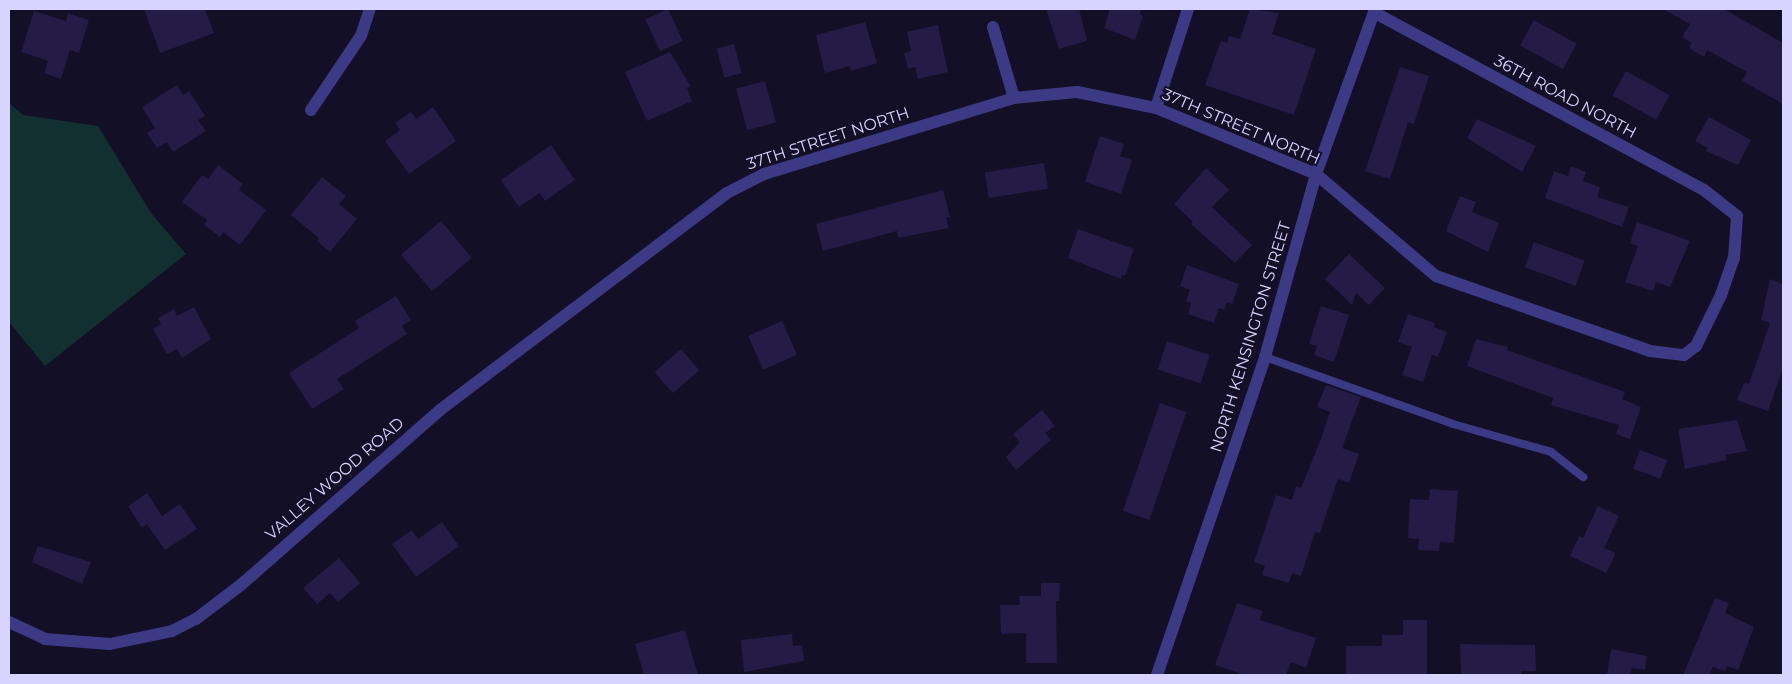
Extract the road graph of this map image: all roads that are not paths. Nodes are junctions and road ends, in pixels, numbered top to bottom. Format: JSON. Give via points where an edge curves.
{"nodes":[{"id":1,"x":370,"y":9,"type":"edge"},
{"id":2,"x":1188,"y":9,"type":"edge"},
{"id":3,"x":1375,"y":11,"type":"edge"},
{"id":4,"x":993,"y":27,"type":"dead end"},
{"id":5,"x":1014,"y":98,"type":"junction"},
{"id":6,"x":1156,"y":108,"type":"junction"},
{"id":7,"x":311,"y":110,"type":"dead end"},
{"id":8,"x":1316,"y":174,"type":"junction"},
{"id":9,"x":653,"y":248,"type":"joint"},
{"id":10,"x":1684,"y":355,"type":"joint"},
{"id":11,"x":1265,"y":357,"type":"junction"},
{"id":12,"x":1583,"y":477,"type":"dead end"},
{"id":13,"x":9,"y":622,"type":"edge"},
{"id":14,"x":1157,"y":675,"type":"edge"}],
"edges":[{"from":1,"to":7,"type":"street","via":[[361,36]]},
{"from":2,"to":6,"type":"street"},
{"from":3,"to":8,"type":"street","name":"NORTH KENSINGTON STREET"},
{"from":3,"to":10,"type":"street","name":"36TH ROAD NORTH","via":[[1704,190],[1737,216],[1734,258],[1720,296],[1696,346]]},
{"from":4,"to":5,"type":"street"},
{"from":5,"to":6,"type":"street","name":"37TH STREET NORTH","via":[[1076,92]]},
{"from":5,"to":9,"type":"street","name":"37TH STREET NORTH","via":[[764,174],[727,193]]},
{"from":6,"to":8,"type":"street","name":"37TH STREET NORTH"},
{"from":8,"to":10,"type":"street","name":"37TH STREET NORTH","via":[[1436,276],[1631,345]]},
{"from":8,"to":11,"type":"street","name":"NORTH KENSINGTON STREET"},
{"from":9,"to":13,"type":"street","name":"VALLEY WOOD ROAD","via":[[440,410],[242,584],[196,619],[152,637],[110,644],[45,639]]},
{"from":11,"to":12,"type":"lane","via":[[1453,424],[1551,452]]},
{"from":11,"to":14,"type":"street","name":"NORTH KENSINGTON STREET"}]}
